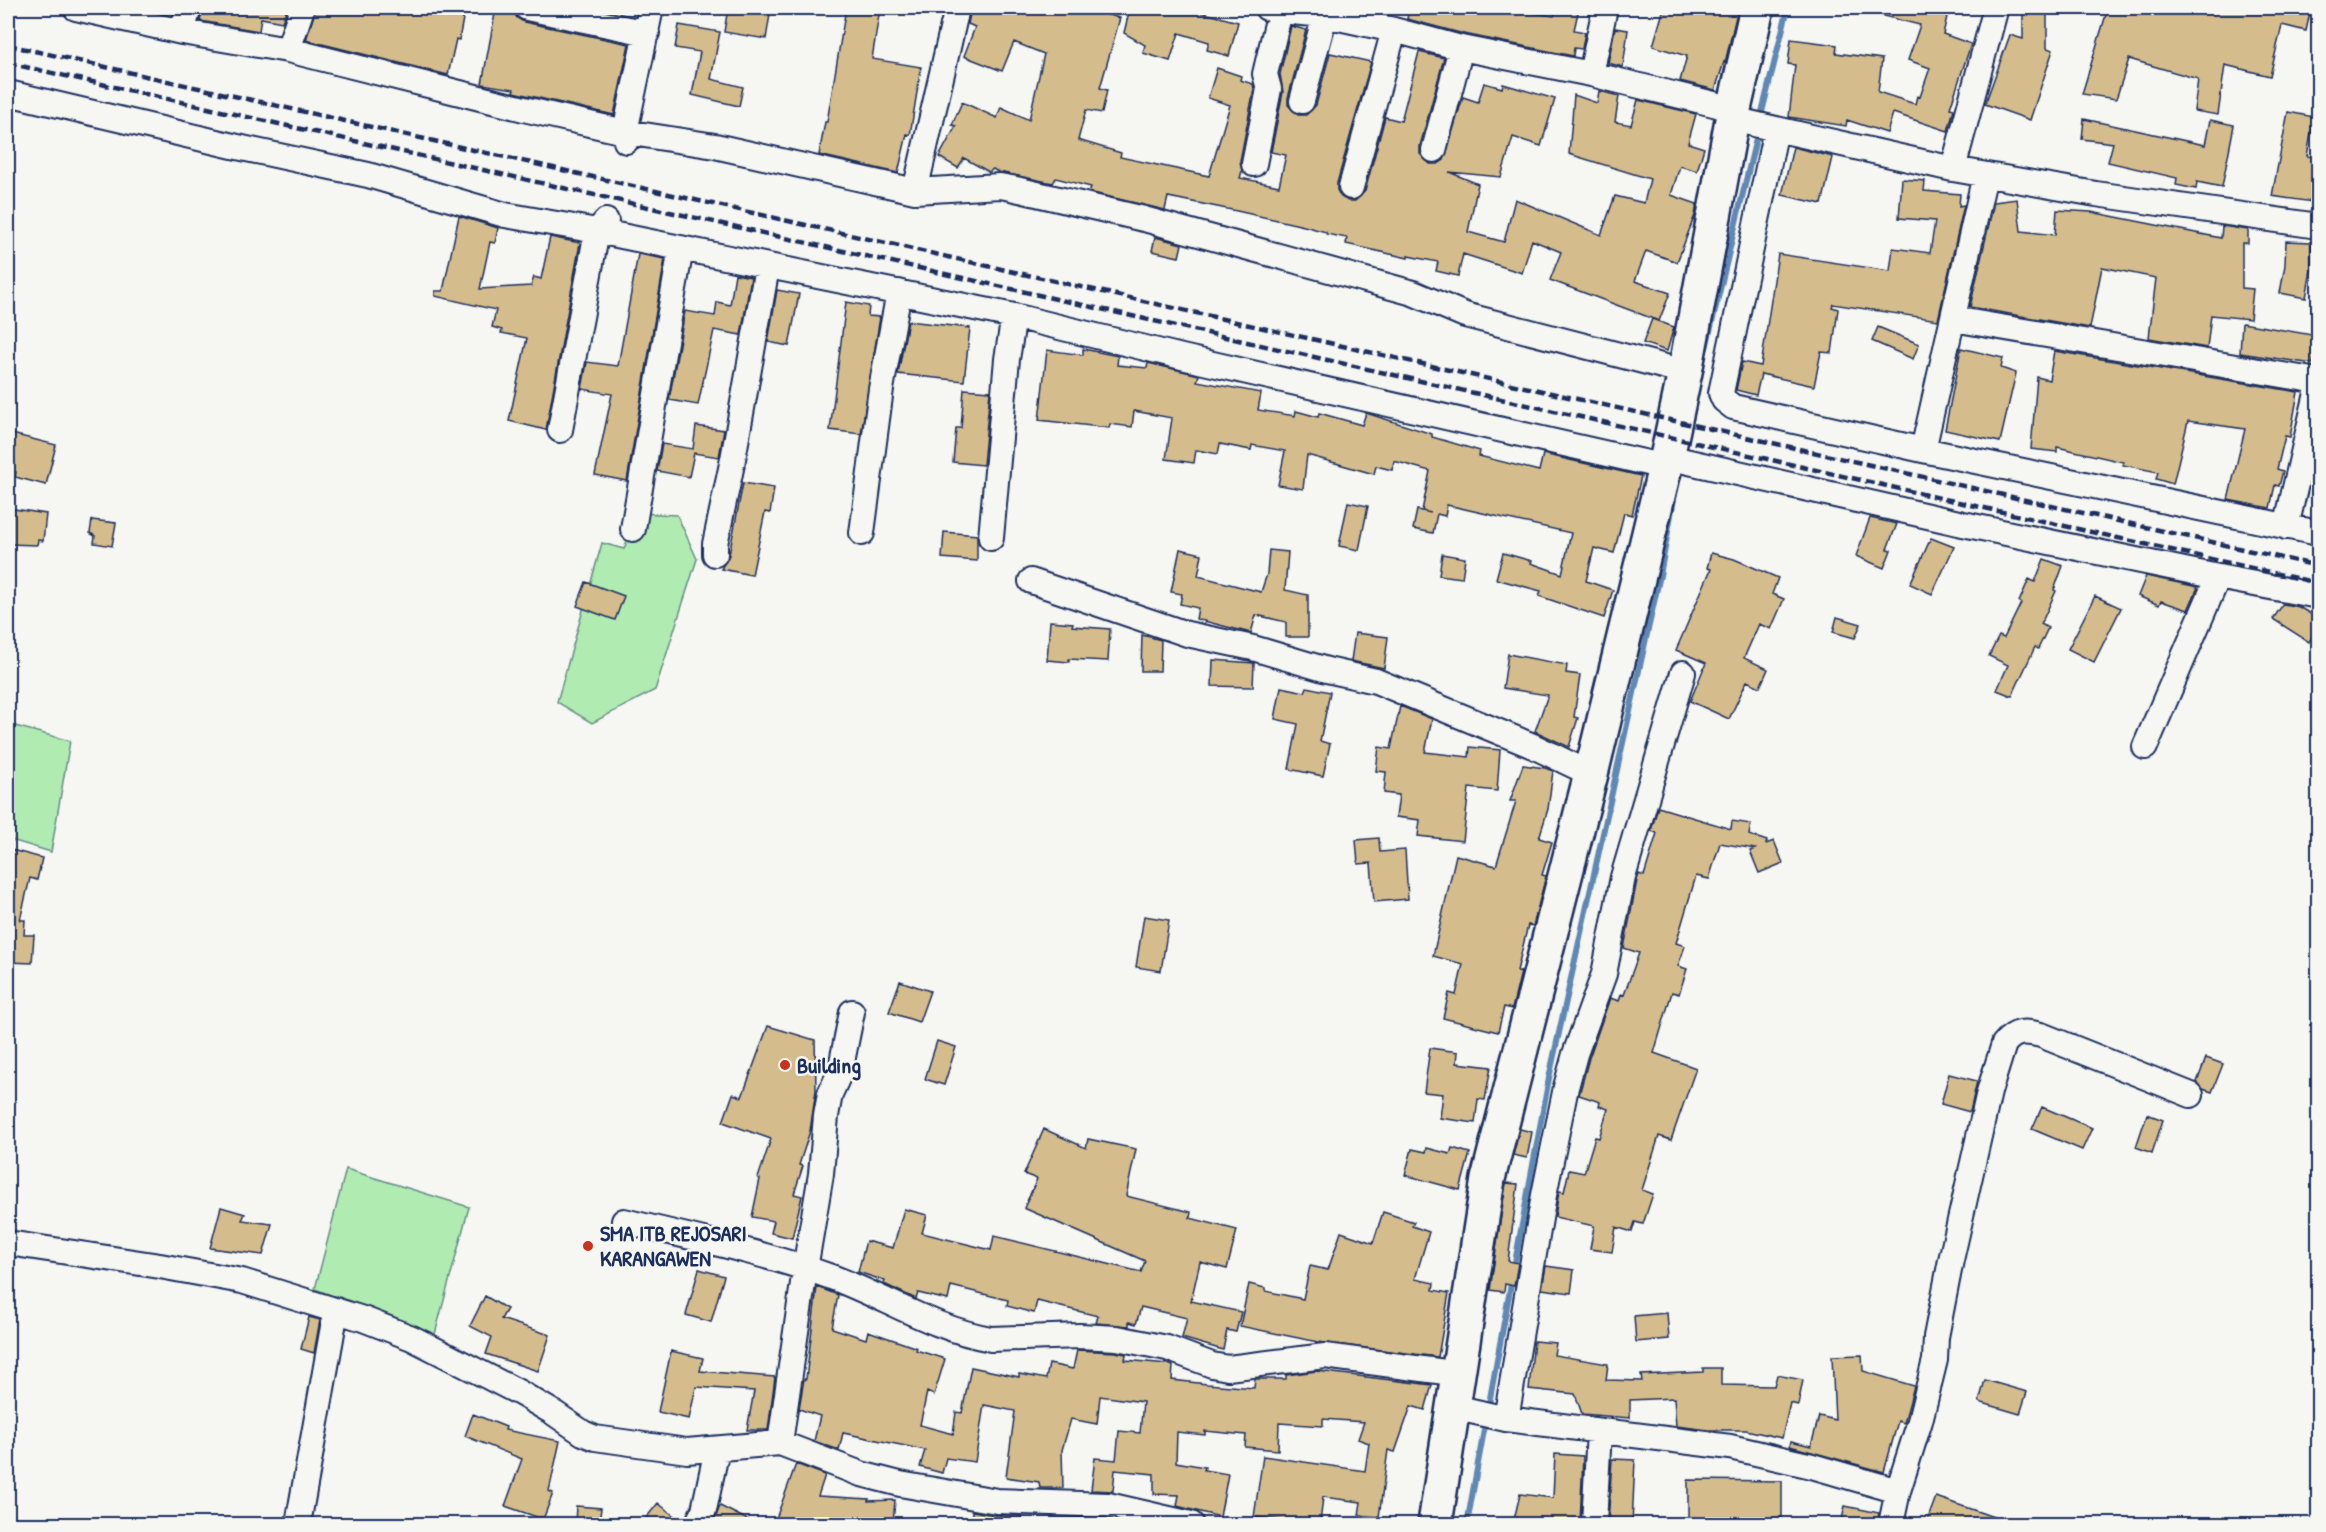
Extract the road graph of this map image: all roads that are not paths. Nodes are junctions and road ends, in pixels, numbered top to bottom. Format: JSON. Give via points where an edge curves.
{"nodes":[{"id":1,"x":76,"y":8,"type":"edge"},
{"id":2,"x":189,"y":8,"type":"edge"},
{"id":3,"x":302,"y":8,"type":"edge"},
{"id":4,"x":527,"y":8,"type":"edge"},
{"id":5,"x":651,"y":8,"type":"edge"},
{"id":6,"x":957,"y":8,"type":"edge"},
{"id":7,"x":1605,"y":8,"type":"edge"},
{"id":8,"x":1757,"y":8,"type":"edge"},
{"id":9,"x":1274,"y":9,"type":"edge"},
{"id":10,"x":1995,"y":11,"type":"dead end"},
{"id":11,"x":1329,"y":13,"type":"edge"},
{"id":12,"x":1394,"y":30,"type":"junction"},
{"id":13,"x":182,"y":32,"type":"junction"},
{"id":14,"x":647,"y":33,"type":"junction"},
{"id":15,"x":1461,"y":48,"type":"junction"},
{"id":16,"x":288,"y":50,"type":"junction"},
{"id":17,"x":1592,"y":74,"type":"junction"},
{"id":18,"x":8,"y":93,"type":"edge"},
{"id":19,"x":1302,"y":101,"type":"dead end"},
{"id":20,"x":1752,"y":122,"type":"junction"},
{"id":21,"x":626,"y":137,"type":"junction"},
{"id":22,"x":1434,"y":150,"type":"dead end"},
{"id":23,"x":1254,"y":164,"type":"dead end"},
{"id":24,"x":1953,"y":169,"type":"junction"},
{"id":25,"x":1985,"y":175,"type":"junction"},
{"id":26,"x":1351,"y":187,"type":"dead end"},
{"id":27,"x":915,"y":191,"type":"junction"},
{"id":28,"x":602,"y":226,"type":"junction"},
{"id":29,"x":2319,"y":226,"type":"edge"},
{"id":30,"x":681,"y":248,"type":"junction"},
{"id":31,"x":767,"y":267,"type":"junction"},
{"id":32,"x":899,"y":292,"type":"junction"},
{"id":33,"x":1014,"y":316,"type":"junction"},
{"id":34,"x":1953,"y":319,"type":"junction"},
{"id":35,"x":1685,"y":372,"type":"junction"},
{"id":36,"x":2319,"y":381,"type":"edge"},
{"id":37,"x":2319,"y":389,"type":"edge"},
{"id":38,"x":560,"y":430,"type":"dead end"},
{"id":39,"x":1923,"y":450,"type":"junction"},
{"id":40,"x":1678,"y":462,"type":"junction"},
{"id":41,"x":2286,"y":527,"type":"junction"},
{"id":42,"x":633,"y":530,"type":"dead end"},
{"id":43,"x":862,"y":533,"type":"dead end"},
{"id":44,"x":2319,"y":533,"type":"edge"},
{"id":45,"x":991,"y":538,"type":"dead end"},
{"id":46,"x":715,"y":554,"type":"dead end"},
{"id":47,"x":2218,"y":577,"type":"junction"},
{"id":48,"x":1031,"y":581,"type":"dead end"},
{"id":49,"x":2319,"y":596,"type":"edge"},
{"id":50,"x":1683,"y":673,"type":"dead end"},
{"id":51,"x":2145,"y":747,"type":"dead end"},
{"id":52,"x":1591,"y":774,"type":"junction"},
{"id":53,"x":852,"y":1012,"type":"dead end"},
{"id":54,"x":2191,"y":1095,"type":"dead end"},
{"id":55,"x":624,"y":1221,"type":"dead end"},
{"id":56,"x":8,"y":1243,"type":"edge"},
{"id":57,"x":805,"y":1269,"type":"junction"},
{"id":58,"x":336,"y":1310,"type":"junction"},
{"id":59,"x":1460,"y":1374,"type":"junction"},
{"id":60,"x":1463,"y":1409,"type":"junction"},
{"id":61,"x":1502,"y":1418,"type":"junction"},
{"id":62,"x":1599,"y":1431,"type":"junction"},
{"id":63,"x":780,"y":1443,"type":"junction"},
{"id":64,"x":717,"y":1449,"type":"junction"},
{"id":65,"x":1898,"y":1491,"type":"junction"},
{"id":66,"x":298,"y":1524,"type":"edge"},
{"id":67,"x":697,"y":1524,"type":"edge"},
{"id":68,"x":1191,"y":1524,"type":"edge"},
{"id":69,"x":1435,"y":1524,"type":"edge"},
{"id":70,"x":1594,"y":1524,"type":"edge"},
{"id":71,"x":1891,"y":1524,"type":"edge"}],
"edges":[{"from":1,"to":13,"type":"street"},
{"from":2,"to":13,"type":"street"},
{"from":3,"to":16,"type":"street"},
{"from":4,"to":14,"type":"street"},
{"from":5,"to":14,"type":"street"},
{"from":6,"to":27,"type":"street"},
{"from":7,"to":17,"type":"street"},
{"from":8,"to":20,"type":"main road"},
{"from":9,"to":11,"type":"street"},
{"from":9,"to":23,"type":"street","via":[[1265,74],[1269,89]]},
{"from":10,"to":24,"type":"street"},
{"from":11,"to":12,"type":"street"},
{"from":11,"to":19,"type":"street"},
{"from":12,"to":15,"type":"street"},
{"from":12,"to":26,"type":"street"},
{"from":13,"to":16,"type":"street"},
{"from":14,"to":21,"type":"street"},
{"from":15,"to":17,"type":"street"},
{"from":15,"to":22,"type":"street"},
{"from":16,"to":21,"type":"street"},
{"from":17,"to":20,"type":"street"},
{"from":18,"to":28,"type":"street","via":[[368,175],[505,215]]},
{"from":20,"to":24,"type":"street"},
{"from":20,"to":35,"type":"main road"},
{"from":20,"to":39,"type":"street","via":[[1721,393],[1724,400],[1733,407]]},
{"from":21,"to":27,"type":"street","via":[[715,146]]},
{"from":24,"to":25,"type":"street"},
{"from":25,"to":29,"type":"street"},
{"from":25,"to":34,"type":"street"},
{"from":27,"to":35,"type":"street","via":[[1000,186],[1133,216],[1413,293],[1465,315]]},
{"from":28,"to":30,"type":"street"},
{"from":28,"to":38,"type":"street"},
{"from":30,"to":31,"type":"street"},
{"from":30,"to":42,"type":"street"},
{"from":31,"to":32,"type":"street"},
{"from":31,"to":46,"type":"street"},
{"from":32,"to":33,"type":"street"},
{"from":32,"to":43,"type":"street","via":[[881,389]]},
{"from":33,"to":40,"type":"street","via":[[1182,357]]},
{"from":33,"to":45,"type":"street"},
{"from":34,"to":36,"type":"street"},
{"from":34,"to":39,"type":"street"},
{"from":35,"to":40,"type":"main road"},
{"from":37,"to":41,"type":"street"},
{"from":39,"to":41,"type":"street"},
{"from":40,"to":47,"type":"street"},
{"from":40,"to":52,"type":"main road"},
{"from":41,"to":44,"type":"street"},
{"from":47,"to":49,"type":"street"},
{"from":47,"to":51,"type":"street"},
{"from":48,"to":52,"type":"street","via":[[1187,634],[1376,681]]},
{"from":50,"to":61,"type":"street","via":[[1623,877],[1604,974],[1575,1053]]},
{"from":52,"to":59,"type":"main road","via":[[1488,1179]]},
{"from":53,"to":57,"type":"street","via":[[840,1072],[830,1094]]},
{"from":54,"to":65,"type":"street","via":[[2041,1035],[2024,1031],[2008,1038],[1989,1092],[1935,1337],[1933,1370]]},
{"from":55,"to":57,"type":"street"},
{"from":56,"to":58,"type":"street","via":[[242,1281]]},
{"from":57,"to":59,"type":"street","via":[[964,1334],[991,1339],[1080,1336],[1142,1341],[1228,1368],[1326,1356]]},
{"from":57,"to":63,"type":"street"},
{"from":58,"to":64,"type":"street","via":[[412,1338],[520,1392],[588,1436],[664,1449]]},
{"from":58,"to":66,"type":"street"},
{"from":59,"to":60,"type":"main road"},
{"from":60,"to":61,"type":"street"},
{"from":60,"to":69,"type":"main road"},
{"from":61,"to":62,"type":"street"},
{"from":62,"to":65,"type":"street","via":[[1730,1447]]},
{"from":62,"to":70,"type":"street"},
{"from":63,"to":64,"type":"street"},
{"from":63,"to":68,"type":"street","via":[[861,1474],[900,1484],[997,1502],[1108,1505]]},
{"from":64,"to":67,"type":"street","via":[[704,1510]]},
{"from":65,"to":71,"type":"street"}]}
